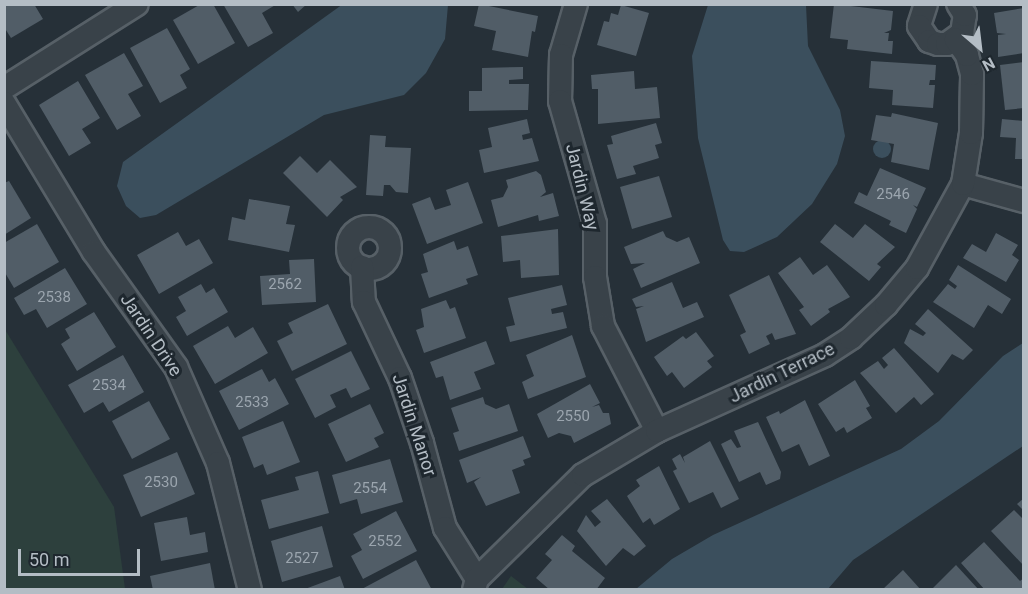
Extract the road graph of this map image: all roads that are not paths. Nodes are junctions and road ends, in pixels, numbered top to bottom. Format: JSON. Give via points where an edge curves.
{"nodes":[{"id":1,"x":137,"y":4,"type":"edge"},
{"id":2,"x":576,"y":4,"type":"edge"},
{"id":3,"x":926,"y":4,"type":"edge"},
{"id":4,"x":958,"y":4,"type":"edge"},
{"id":5,"x":956,"y":40,"type":"junction"},
{"id":6,"x":4,"y":88,"type":"edge"},
{"id":7,"x":4,"y":103,"type":"edge"},
{"id":8,"x":963,"y":184,"type":"junction"},
{"id":9,"x":1023,"y":201,"type":"edge"},
{"id":10,"x":362,"y":267,"type":"dead end"},
{"id":11,"x":657,"y":431,"type":"junction"},
{"id":12,"x":476,"y":584,"type":"edge"},
{"id":13,"x":250,"y":590,"type":"edge"}],
"edges":[{"from":1,"to":6,"type":"street"},
{"from":2,"to":11,"type":"street","name":"Jardin Way","via":[[561,55],[560,101],[595,224],[595,277],[603,326]]},
{"from":3,"to":5,"type":"street","via":[[919,17],[923,34],[938,44]]},
{"from":4,"to":5,"type":"street","via":[[965,25]]},
{"from":5,"to":8,"type":"street","name":"Jardin Terrace","via":[[968,55],[972,74],[971,133]]},
{"from":7,"to":13,"type":"street","name":"Jardin Drive","via":[[94,252],[176,367],[218,463]]},
{"from":8,"to":9,"type":"street"},
{"from":8,"to":11,"type":"street","name":"Jardin Terrace","via":[[917,268],[851,338],[825,355]]},
{"from":10,"to":12,"type":"street","name":"Jardin Manor","via":[[364,302],[400,378],[445,528]]},
{"from":11,"to":12,"type":"street","name":"Jardin Terrace","via":[[584,475]]}]}
